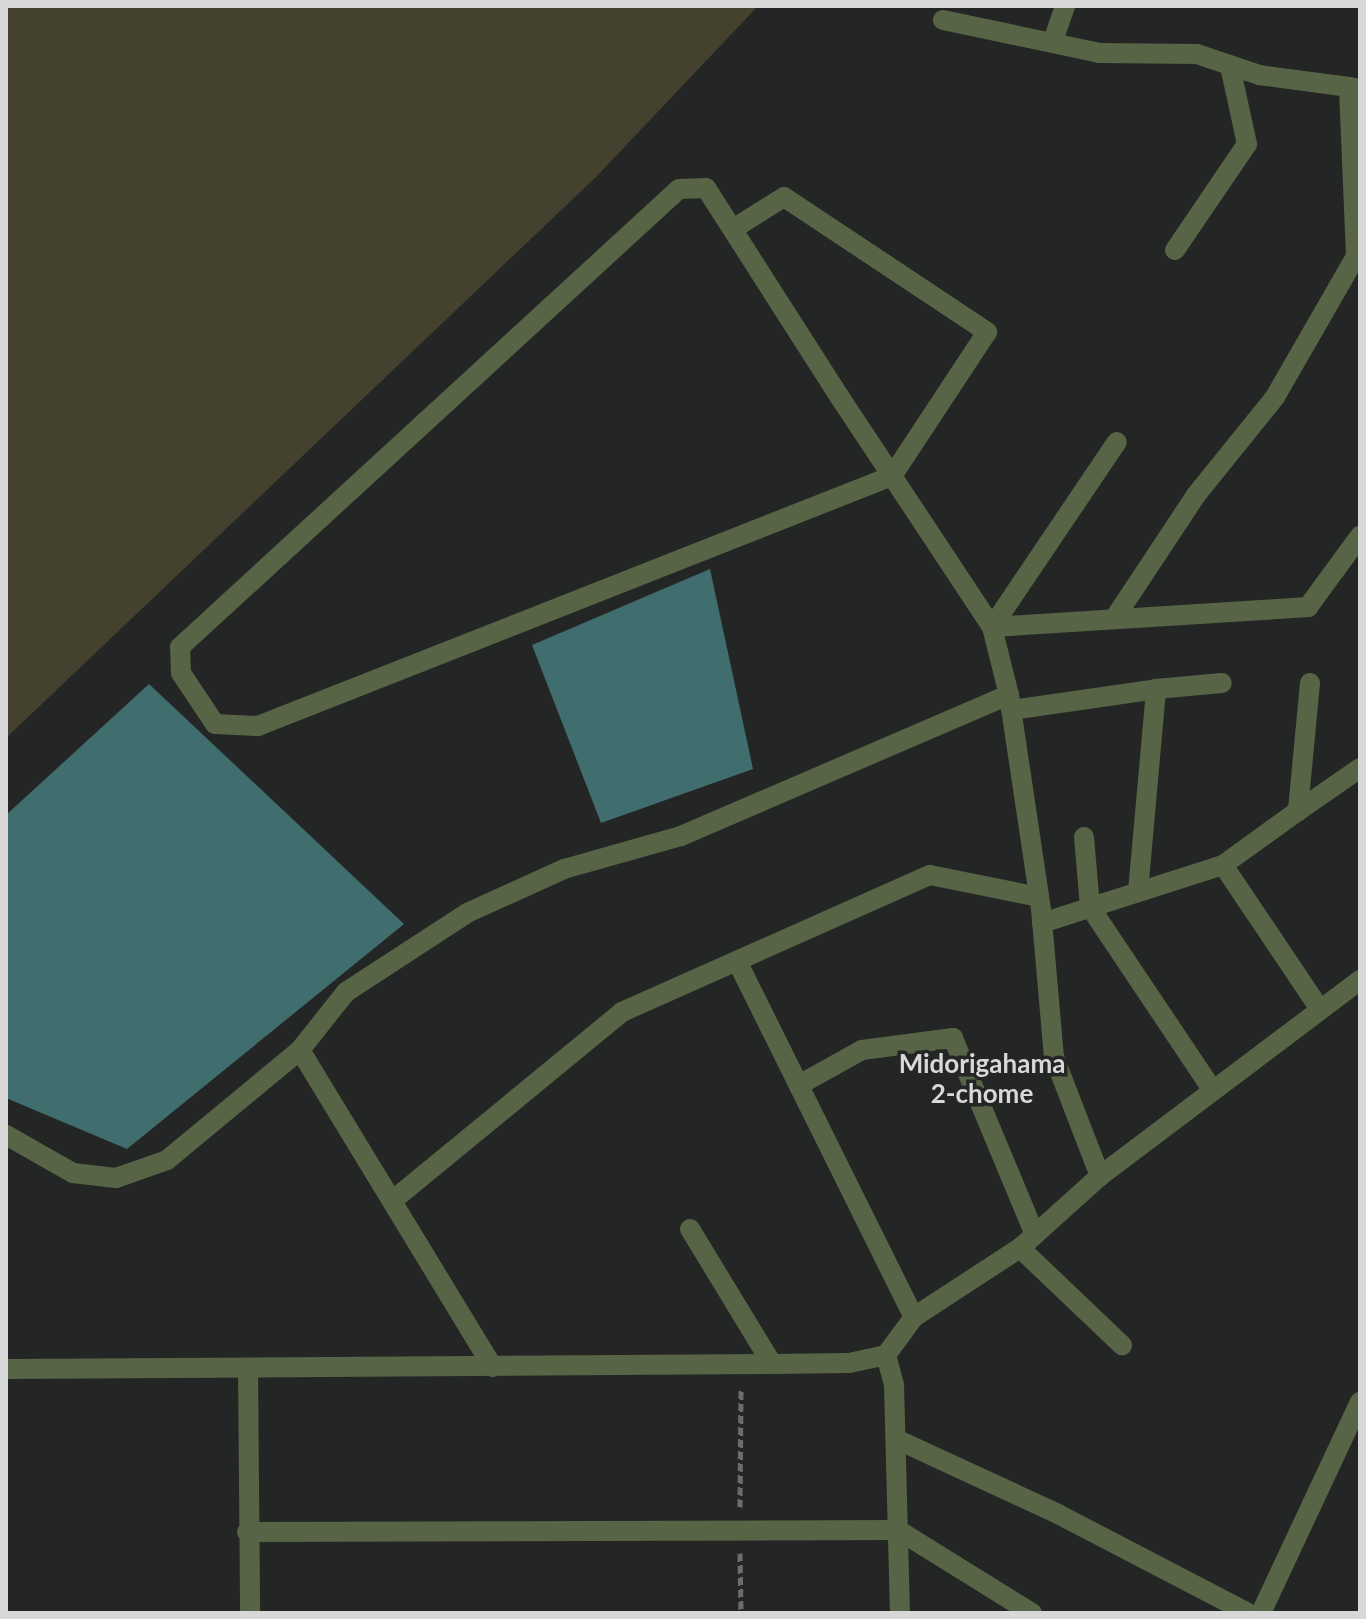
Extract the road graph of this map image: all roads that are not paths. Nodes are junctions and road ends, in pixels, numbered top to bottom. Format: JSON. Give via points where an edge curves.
{"nodes":[{"id":1,"x":1065,"y":6,"type":"edge"},
{"id":2,"x":943,"y":20,"type":"dead end"},
{"id":3,"x":1053,"y":41,"type":"junction"},
{"id":4,"x":1230,"y":66,"type":"junction"},
{"id":5,"x":1354,"y":88,"type":"edge"},
{"id":6,"x":733,"y":229,"type":"junction"},
{"id":7,"x":1175,"y":250,"type":"dead end"},
{"id":8,"x":1117,"y":442,"type":"dead end"},
{"id":9,"x":892,"y":476,"type":"junction"},
{"id":10,"x":1360,"y":536,"type":"edge"},
{"id":11,"x":1116,"y":616,"type":"junction"},
{"id":12,"x":992,"y":627,"type":"junction"},
{"id":13,"x":1222,"y":683,"type":"dead end"},
{"id":14,"x":1310,"y":683,"type":"dead end"},
{"id":15,"x":1156,"y":689,"type":"junction"},
{"id":16,"x":1010,"y":702,"type":"junction"},
{"id":17,"x":1360,"y":768,"type":"edge"},
{"id":18,"x":1298,"y":811,"type":"junction"},
{"id":19,"x":1084,"y":837,"type":"dead end"},
{"id":20,"x":1223,"y":865,"type":"junction"},
{"id":21,"x":1138,"y":892,"type":"junction"},
{"id":22,"x":1039,"y":897,"type":"junction"},
{"id":23,"x":1090,"y":907,"type":"junction"},
{"id":24,"x":1042,"y":923,"type":"junction"},
{"id":25,"x":737,"y":961,"type":"junction"},
{"id":26,"x":1360,"y":980,"type":"edge"},
{"id":27,"x":1319,"y":1008,"type":"junction"},
{"id":28,"x":300,"y":1050,"type":"junction"},
{"id":29,"x":799,"y":1085,"type":"junction"},
{"id":30,"x":1213,"y":1091,"type":"junction"},
{"id":31,"x":6,"y":1135,"type":"edge"},
{"id":32,"x":1100,"y":1176,"type":"junction"},
{"id":33,"x":392,"y":1201,"type":"junction"},
{"id":34,"x":690,"y":1229,"type":"dead end"},
{"id":35,"x":1027,"y":1241,"type":"junction"},
{"id":36,"x":914,"y":1317,"type":"junction"},
{"id":37,"x":1122,"y":1345,"type":"dead end"},
{"id":38,"x":886,"y":1355,"type":"junction"},
{"id":39,"x":772,"y":1364,"type":"junction"},
{"id":40,"x":493,"y":1367,"type":"junction"},
{"id":41,"x":248,"y":1368,"type":"junction"},
{"id":42,"x":6,"y":1369,"type":"edge"},
{"id":43,"x":1360,"y":1402,"type":"edge"},
{"id":44,"x":896,"y":1439,"type":"junction"},
{"id":45,"x":898,"y":1530,"type":"junction"},
{"id":46,"x":247,"y":1532,"type":"junction"},
{"id":47,"x":250,"y":1613,"type":"edge"},
{"id":48,"x":900,"y":1613,"type":"edge"},
{"id":49,"x":1032,"y":1613,"type":"edge"},
{"id":50,"x":1248,"y":1613,"type":"edge"},
{"id":51,"x":1261,"y":1613,"type":"edge"}],
"edges":[{"from":1,"to":3,"type":"street"},
{"from":2,"to":3,"type":"street"},
{"from":3,"to":4,"type":"street","via":[[1099,53],[1197,54]]},
{"from":4,"to":5,"type":"street"},
{"from":4,"to":7,"type":"street","via":[[1247,144]]},
{"from":5,"to":11,"type":"street","via":[[1356,256],[1275,397],[1196,495]]},
{"from":6,"to":9,"type":"street"},
{"from":6,"to":9,"type":"street","via":[[784,197],[987,332]]},
{"from":6,"to":9,"type":"street","via":[[706,188],[679,189],[180,647],[181,673],[215,724],[258,726]]},
{"from":8,"to":12,"type":"street"},
{"from":9,"to":12,"type":"street"},
{"from":10,"to":11,"type":"street","via":[[1308,607]]},
{"from":11,"to":12,"type":"street"},
{"from":12,"to":16,"type":"street"},
{"from":13,"to":15,"type":"street"},
{"from":14,"to":18,"type":"street"},
{"from":15,"to":16,"type":"street"},
{"from":15,"to":21,"type":"street"},
{"from":16,"to":22,"type":"street"},
{"from":16,"to":28,"type":"street","via":[[681,836],[564,869],[467,913],[346,992]]},
{"from":17,"to":18,"type":"street"},
{"from":18,"to":20,"type":"street"},
{"from":19,"to":23,"type":"street"},
{"from":20,"to":21,"type":"street"},
{"from":20,"to":27,"type":"street"},
{"from":21,"to":23,"type":"street"},
{"from":22,"to":24,"type":"street"},
{"from":22,"to":25,"type":"street","via":[[930,875]]},
{"from":23,"to":24,"type":"street"},
{"from":23,"to":30,"type":"street"},
{"from":24,"to":32,"type":"street","via":[[1054,1057]]},
{"from":25,"to":29,"type":"street"},
{"from":25,"to":33,"type":"street","via":[[622,1012]]},
{"from":26,"to":27,"type":"street"},
{"from":27,"to":30,"type":"street"},
{"from":28,"to":31,"type":"street","via":[[167,1160],[116,1178],[73,1173]]},
{"from":28,"to":33,"type":"street"},
{"from":29,"to":35,"type":"street","via":[[862,1050],[953,1038]]},
{"from":29,"to":36,"type":"street"},
{"from":30,"to":32,"type":"street"},
{"from":32,"to":35,"type":"street"},
{"from":33,"to":40,"type":"street"},
{"from":34,"to":39,"type":"street"},
{"from":35,"to":36,"type":"street"},
{"from":35,"to":37,"type":"street"},
{"from":36,"to":38,"type":"street"},
{"from":38,"to":39,"type":"street","via":[[849,1363]]},
{"from":38,"to":44,"type":"street","via":[[894,1385]]},
{"from":39,"to":40,"type":"street"},
{"from":40,"to":41,"type":"street"},
{"from":41,"to":42,"type":"street"},
{"from":41,"to":46,"type":"street"},
{"from":43,"to":51,"type":"street"},
{"from":44,"to":45,"type":"street"},
{"from":44,"to":50,"type":"street","via":[[1058,1514]]},
{"from":45,"to":46,"type":"street"},
{"from":45,"to":48,"type":"street"},
{"from":45,"to":49,"type":"street"},
{"from":46,"to":47,"type":"street"}]}
